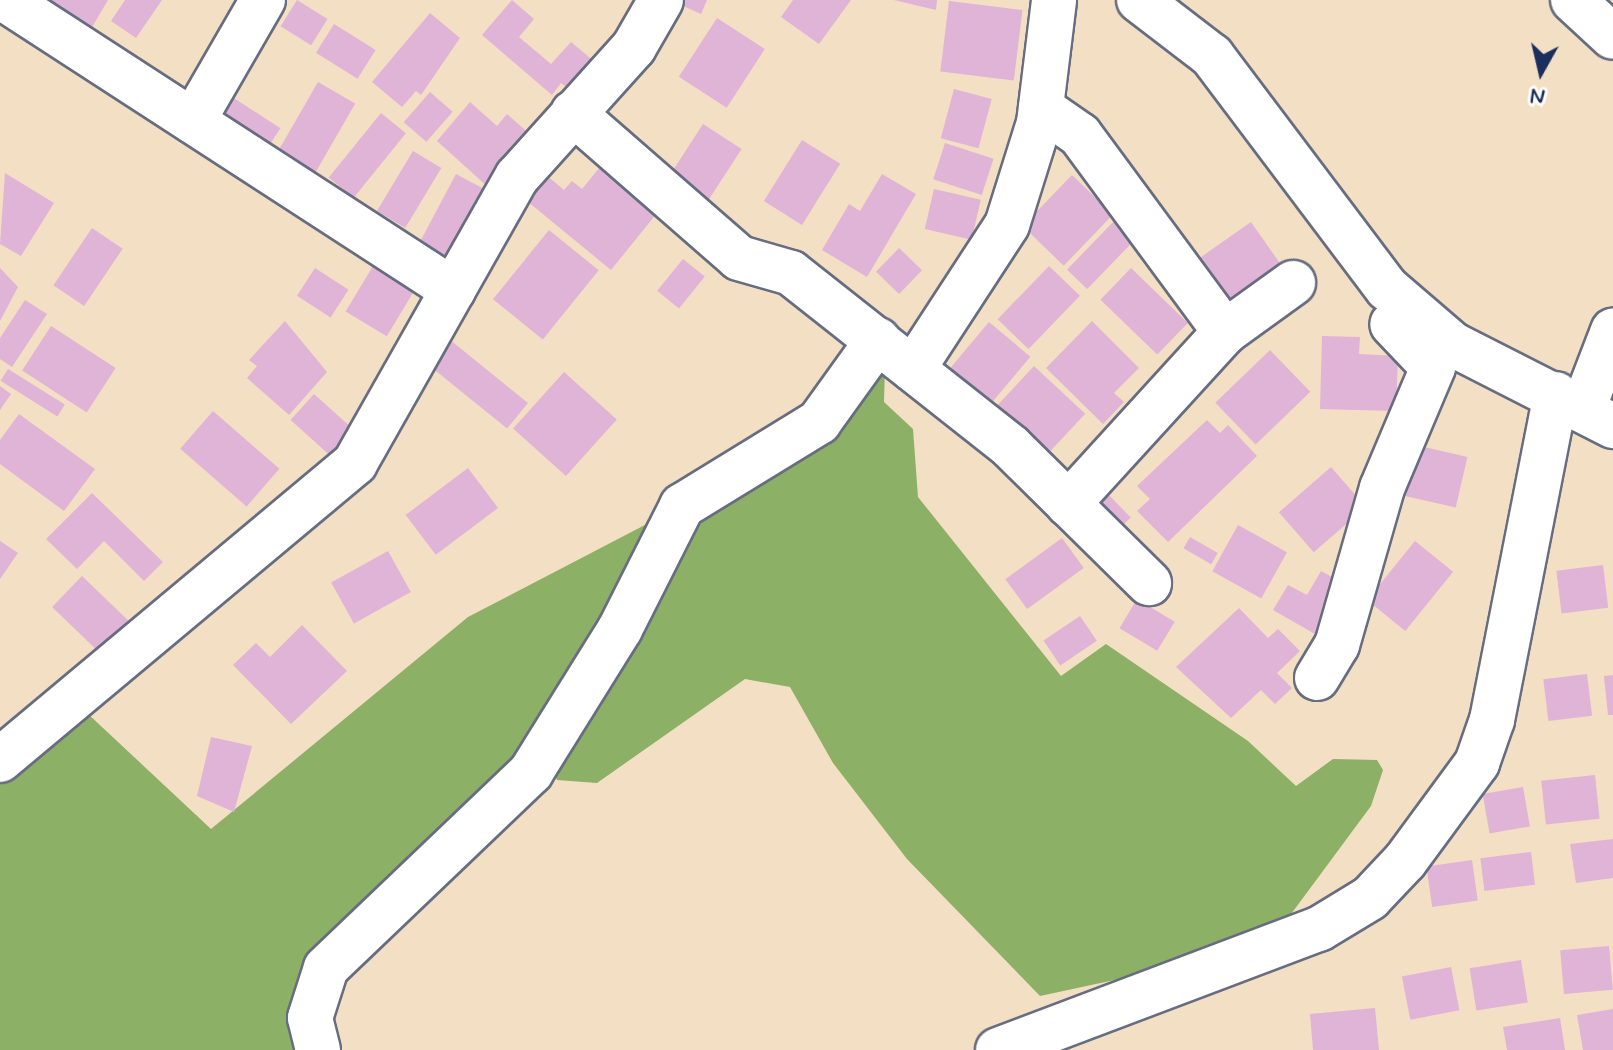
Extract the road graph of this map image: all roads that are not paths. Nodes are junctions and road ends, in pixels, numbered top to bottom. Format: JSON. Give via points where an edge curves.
{"nodes":[{"id":1,"x":6,"y":0,"type":"edge"},
{"id":2,"x":263,"y":0,"type":"edge"},
{"id":3,"x":661,"y":0,"type":"edge"},
{"id":4,"x":1054,"y":0,"type":"edge"},
{"id":5,"x":1139,"y":0,"type":"edge"},
{"id":6,"x":1573,"y":0,"type":"edge"},
{"id":7,"x":1613,"y":37,"type":"edge"},
{"id":8,"x":1041,"y":108,"type":"junction"},
{"id":9,"x":573,"y":113,"type":"junction"},
{"id":10,"x":193,"y":121,"type":"junction"},
{"id":11,"x":1357,"y":248,"type":"junction"},
{"id":12,"x":1293,"y":283,"type":"dead end"},
{"id":13,"x":453,"y":290,"type":"junction"},
{"id":14,"x":1613,"y":331,"type":"edge"},
{"id":15,"x":1225,"y":332,"type":"junction"},
{"id":16,"x":878,"y":340,"type":"junction"},
{"id":17,"x":913,"y":369,"type":"junction"},
{"id":18,"x":1584,"y":410,"type":"edge"},
{"id":19,"x":1068,"y":504,"type":"junction"},
{"id":20,"x":1149,"y":583,"type":"dead end"},
{"id":21,"x":1317,"y":678,"type":"dead end"},
{"id":22,"x":0,"y":760,"type":"edge"},
{"id":23,"x":318,"y":1050,"type":"edge"},
{"id":24,"x":998,"y":1050,"type":"edge"}],
"edges":[{"from":1,"to":10,"type":"street"},
{"from":2,"to":10,"type":"street"},
{"from":3,"to":9,"type":"street","via":[[634,47]]},
{"from":4,"to":8,"type":"street"},
{"from":5,"to":11,"type":"street","via":[[1212,56]]},
{"from":6,"to":7,"type":"street"},
{"from":8,"to":15,"type":"street","via":[[1080,135]]},
{"from":8,"to":17,"type":"street","via":[[1007,225]]},
{"from":9,"to":13,"type":"street","via":[[517,177]]},
{"from":9,"to":16,"type":"street","via":[[739,258],[791,273]]},
{"from":10,"to":13,"type":"street"},
{"from":11,"to":18,"type":"street","via":[[1387,288],[1452,344]]},
{"from":11,"to":21,"type":"street","via":[[1357,289],[1433,367],[1382,488],[1337,645]]},
{"from":12,"to":15,"type":"street"},
{"from":13,"to":22,"type":"street","via":[[355,463]]},
{"from":14,"to":18,"type":"street"},
{"from":15,"to":19,"type":"street"},
{"from":16,"to":17,"type":"street"},
{"from":16,"to":23,"type":"street","via":[[819,422],[682,506],[620,629],[531,772],[326,968],[310,1018]]},
{"from":17,"to":19,"type":"street"},
{"from":18,"to":24,"type":"street","via":[[1477,763],[1405,861],[1370,898],[1319,929]]},
{"from":19,"to":20,"type":"street"}]}
